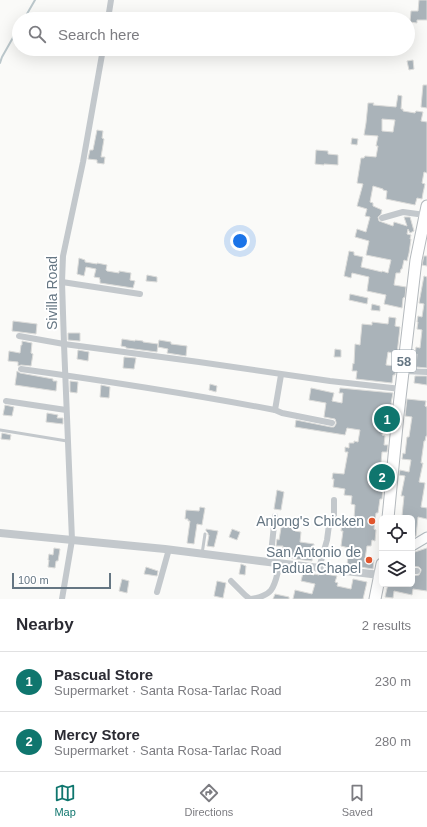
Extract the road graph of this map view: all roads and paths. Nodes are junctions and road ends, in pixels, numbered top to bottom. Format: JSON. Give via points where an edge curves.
{"nodes":[{"id":1,"x":111,"y":0,"type":"edge"},
{"id":2,"x":109,"y":12,"type":"edge"},
{"id":3,"x":102,"y":56,"type":"edge"},
{"id":4,"x":426,"y":210,"type":"edge"},
{"id":5,"x":382,"y":218,"type":"dead end"},
{"id":6,"x":62,"y":282,"type":"junction"},
{"id":7,"x":140,"y":294,"type":"dead end"},
{"id":8,"x":19,"y":336,"type":"dead end"},
{"id":9,"x":64,"y":344,"type":"junction"},
{"id":10,"x":21,"y":369,"type":"dead end"},
{"id":11,"x":403,"y":371,"type":"junction"},
{"id":12,"x":427,"y":372,"type":"edge"},
{"id":13,"x":65,"y":375,"type":"junction"},
{"id":14,"x":281,"y":375,"type":"junction"},
{"id":15,"x":401,"y":389,"type":"junction"},
{"id":16,"x":6,"y":401,"type":"dead end"},
{"id":17,"x":66,"y":410,"type":"junction"},
{"id":18,"x":275,"y":410,"type":"junction"},
{"id":19,"x":332,"y":424,"type":"dead end"},
{"id":20,"x":0,"y":430,"type":"edge"},
{"id":21,"x":67,"y":441,"type":"junction"},
{"id":22,"x":334,"y":500,"type":"dead end"},
{"id":23,"x":388,"y":515,"type":"edge"},
{"id":24,"x":275,"y":516,"type":"dead end"},
{"id":25,"x":0,"y":533,"type":"edge"},
{"id":26,"x":205,"y":534,"type":"dead end"},
{"id":27,"x":427,"y":537,"type":"edge"},
{"id":28,"x":72,"y":540,"type":"junction"},
{"id":29,"x":415,"y":544,"type":"edge"},
{"id":30,"x":168,"y":549,"type":"junction"},
{"id":31,"x":202,"y":554,"type":"junction"},
{"id":32,"x":270,"y":562,"type":"junction"},
{"id":33,"x":280,"y":564,"type":"junction"},
{"id":34,"x":319,"y":568,"type":"junction"},
{"id":35,"x":379,"y":568,"type":"edge"},
{"id":36,"x":379,"y":578,"type":"edge"},
{"id":37,"x":231,"y":581,"type":"dead end"},
{"id":38,"x":157,"y":592,"type":"dead end"},
{"id":39,"x":62,"y":599,"type":"edge"},
{"id":40,"x":251,"y":599,"type":"edge"},
{"id":41,"x":375,"y":599,"type":"edge"}],
"edges":[{"from":1,"to":2,"type":"street"},
{"from":3,"to":6,"type":"street","name":"Sivilla Road","via":[[64,249]]},
{"from":4,"to":5,"type":"street","via":[[403,212]]},
{"from":4,"to":11,"type":"highway","number":"58","via":[[416,260]]},
{"from":6,"to":7,"type":"street"},
{"from":6,"to":9,"type":"street","name":"Sivilla Road"},
{"from":8,"to":9,"type":"street"},
{"from":9,"to":13,"type":"street","name":"Sivilla Road"},
{"from":9,"to":14,"type":"street"},
{"from":10,"to":13,"type":"street"},
{"from":11,"to":12,"type":"street"},
{"from":11,"to":15,"type":"highway","number":"58"},
{"from":13,"to":17,"type":"street","name":"Sivilla Road"},
{"from":13,"to":18,"type":"street"},
{"from":14,"to":15,"type":"street"},
{"from":14,"to":18,"type":"street"},
{"from":15,"to":23,"type":"highway","number":"58"},
{"from":16,"to":17,"type":"street"},
{"from":17,"to":21,"type":"street","name":"Sivilla Road"},
{"from":18,"to":19,"type":"street"},
{"from":20,"to":21,"type":"lane"},
{"from":21,"to":28,"type":"street","name":"Sivilla Road"},
{"from":22,"to":34,"type":"street","via":[[334,515],[329,525]]},
{"from":24,"to":32,"type":"street"},
{"from":25,"to":28,"type":"street"},
{"from":26,"to":31,"type":"lane"},
{"from":27,"to":29,"type":"main road"},
{"from":28,"to":30,"type":"street"},
{"from":28,"to":39,"type":"street","name":"Sivilla Road"},
{"from":30,"to":31,"type":"street"},
{"from":30,"to":38,"type":"street"},
{"from":31,"to":32,"type":"street"},
{"from":32,"to":33,"type":"street"},
{"from":33,"to":34,"type":"street"},
{"from":33,"to":40,"type":"street","via":[[271,591],[267,595]]},
{"from":34,"to":35,"type":"street"},
{"from":36,"to":41,"type":"highway"},
{"from":37,"to":40,"type":"street"}]}
